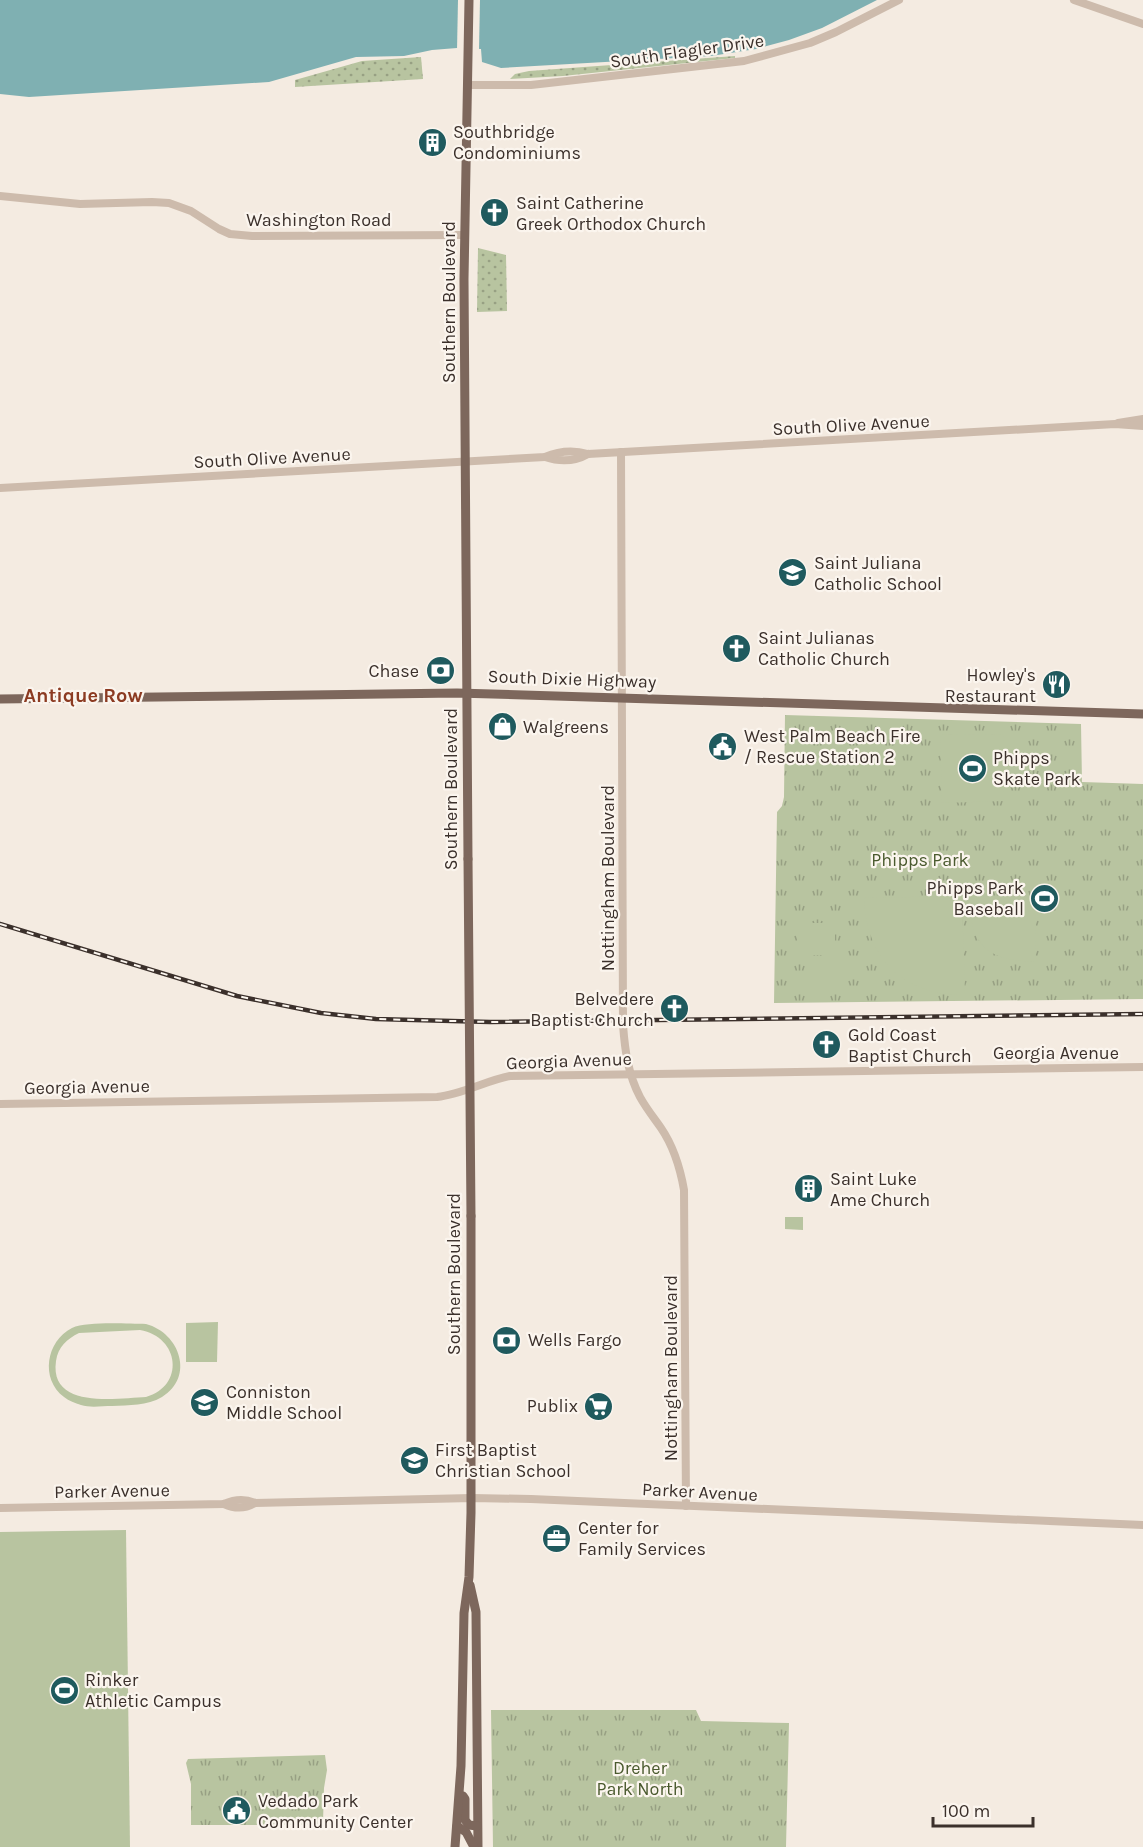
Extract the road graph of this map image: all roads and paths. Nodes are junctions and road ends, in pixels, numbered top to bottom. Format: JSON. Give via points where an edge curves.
{"nodes":[{"id":1,"x":469,"y":0,"type":"edge"},
{"id":2,"x":899,"y":0,"type":"edge"},
{"id":3,"x":1074,"y":0,"type":"edge"},
{"id":4,"x":1143,"y":24,"type":"edge"},
{"id":5,"x":468,"y":85,"type":"junction"},
{"id":6,"x":0,"y":196,"type":"edge"},
{"id":7,"x":465,"y":236,"type":"junction"},
{"id":8,"x":1143,"y":419,"type":"edge"},
{"id":9,"x":1115,"y":424,"type":"junction"},
{"id":10,"x":1143,"y":426,"type":"edge"},
{"id":11,"x":621,"y":452,"type":"junction"},
{"id":12,"x":465,"y":461,"type":"junction"},
{"id":13,"x":0,"y":488,"type":"edge"},
{"id":14,"x":467,"y":693,"type":"junction"},
{"id":15,"x":623,"y":698,"type":"junction"},
{"id":16,"x":0,"y":699,"type":"edge"},
{"id":17,"x":1143,"y":714,"type":"edge"},
{"id":18,"x":1143,"y":1067,"type":"edge"},
{"id":19,"x":630,"y":1074,"type":"junction"},
{"id":20,"x":0,"y":1104,"type":"edge"},
{"id":21,"x":471,"y":1498,"type":"junction"},
{"id":22,"x":686,"y":1506,"type":"junction"},
{"id":23,"x":0,"y":1508,"type":"edge"},
{"id":24,"x":1143,"y":1525,"type":"edge"},
{"id":25,"x":469,"y":1577,"type":"junction"},
{"id":26,"x":464,"y":1702,"type":"junction"},
{"id":27,"x":476,"y":1739,"type":"junction"},
{"id":28,"x":460,"y":1789,"type":"junction"},
{"id":29,"x":457,"y":1826,"type":"junction"},
{"id":30,"x":477,"y":1826,"type":"junction"},
{"id":31,"x":455,"y":1847,"type":"edge"},
{"id":32,"x":476,"y":1847,"type":"edge"}],
"edges":[{"from":1,"to":5,"type":"main road","name":"Southern Boulevard"},
{"from":2,"to":5,"type":"street","name":"South Flagler Drive","via":[[810,43],[744,61],[550,83]]},
{"from":3,"to":4,"type":"street"},
{"from":5,"to":7,"type":"main road","name":"Southern Boulevard"},
{"from":6,"to":7,"type":"street","name":"Washington Road","via":[[80,204],[169,203],[230,234],[252,236]]},
{"from":7,"to":12,"type":"main road","name":"Southern Boulevard"},
{"from":8,"to":9,"type":"street"},
{"from":9,"to":10,"type":"street"},
{"from":9,"to":11,"type":"street","name":"South Olive Avenue"},
{"from":11,"to":12,"type":"street","name":"South Olive Avenue","via":[[588,454],[579,459]]},
{"from":11,"to":15,"type":"street","name":"Nottingham Boulevard"},
{"from":12,"to":13,"type":"street","name":"South Olive Avenue"},
{"from":12,"to":14,"type":"main road","name":"Southern Boulevard"},
{"from":14,"to":15,"type":"main road","name":"South Dixie Highway"},
{"from":14,"to":16,"type":"main road","name":"South Dixie Highway"},
{"from":14,"to":21,"type":"main road","name":"Southern Boulevard","bridge":true},
{"from":15,"to":17,"type":"main road","name":"South Dixie Highway"},
{"from":15,"to":19,"type":"street","name":"Nottingham Boulevard","via":[[623,1020]]},
{"from":18,"to":19,"type":"street","name":"Georgia Avenue"},
{"from":19,"to":20,"type":"street","name":"Georgia Avenue","via":[[510,1076],[437,1097]]},
{"from":19,"to":22,"type":"street","name":"Nottingham Boulevard","via":[[677,1158],[684,1190]]},
{"from":21,"to":22,"type":"street","name":"Parker Avenue"},
{"from":21,"to":23,"type":"street","name":"Parker Avenue","via":[[255,1503],[232,1500],[224,1504]]},
{"from":21,"to":25,"type":"main road","name":"Southern Boulevard"},
{"from":22,"to":24,"type":"street","name":"Parker Avenue"},
{"from":25,"to":26,"type":"main road","name":"Southern Boulevard","via":[[464,1613]]},
{"from":25,"to":27,"type":"main road","name":"Southern Boulevard","via":[[476,1612]]},
{"from":26,"to":27,"type":"main road"},
{"from":26,"to":28,"type":"main road","name":"Southern Boulevard"},
{"from":27,"to":30,"type":"main road","name":"Southern Boulevard"},
{"from":28,"to":29,"type":"main road","name":"Southern Boulevard"},
{"from":28,"to":30,"type":"main road","via":[[465,1799],[465,1820]]},
{"from":29,"to":31,"type":"main road","name":"Southern Boulevard"},
{"from":29,"to":32,"type":"main road"},
{"from":30,"to":32,"type":"main road","name":"Southern Boulevard"}]}
